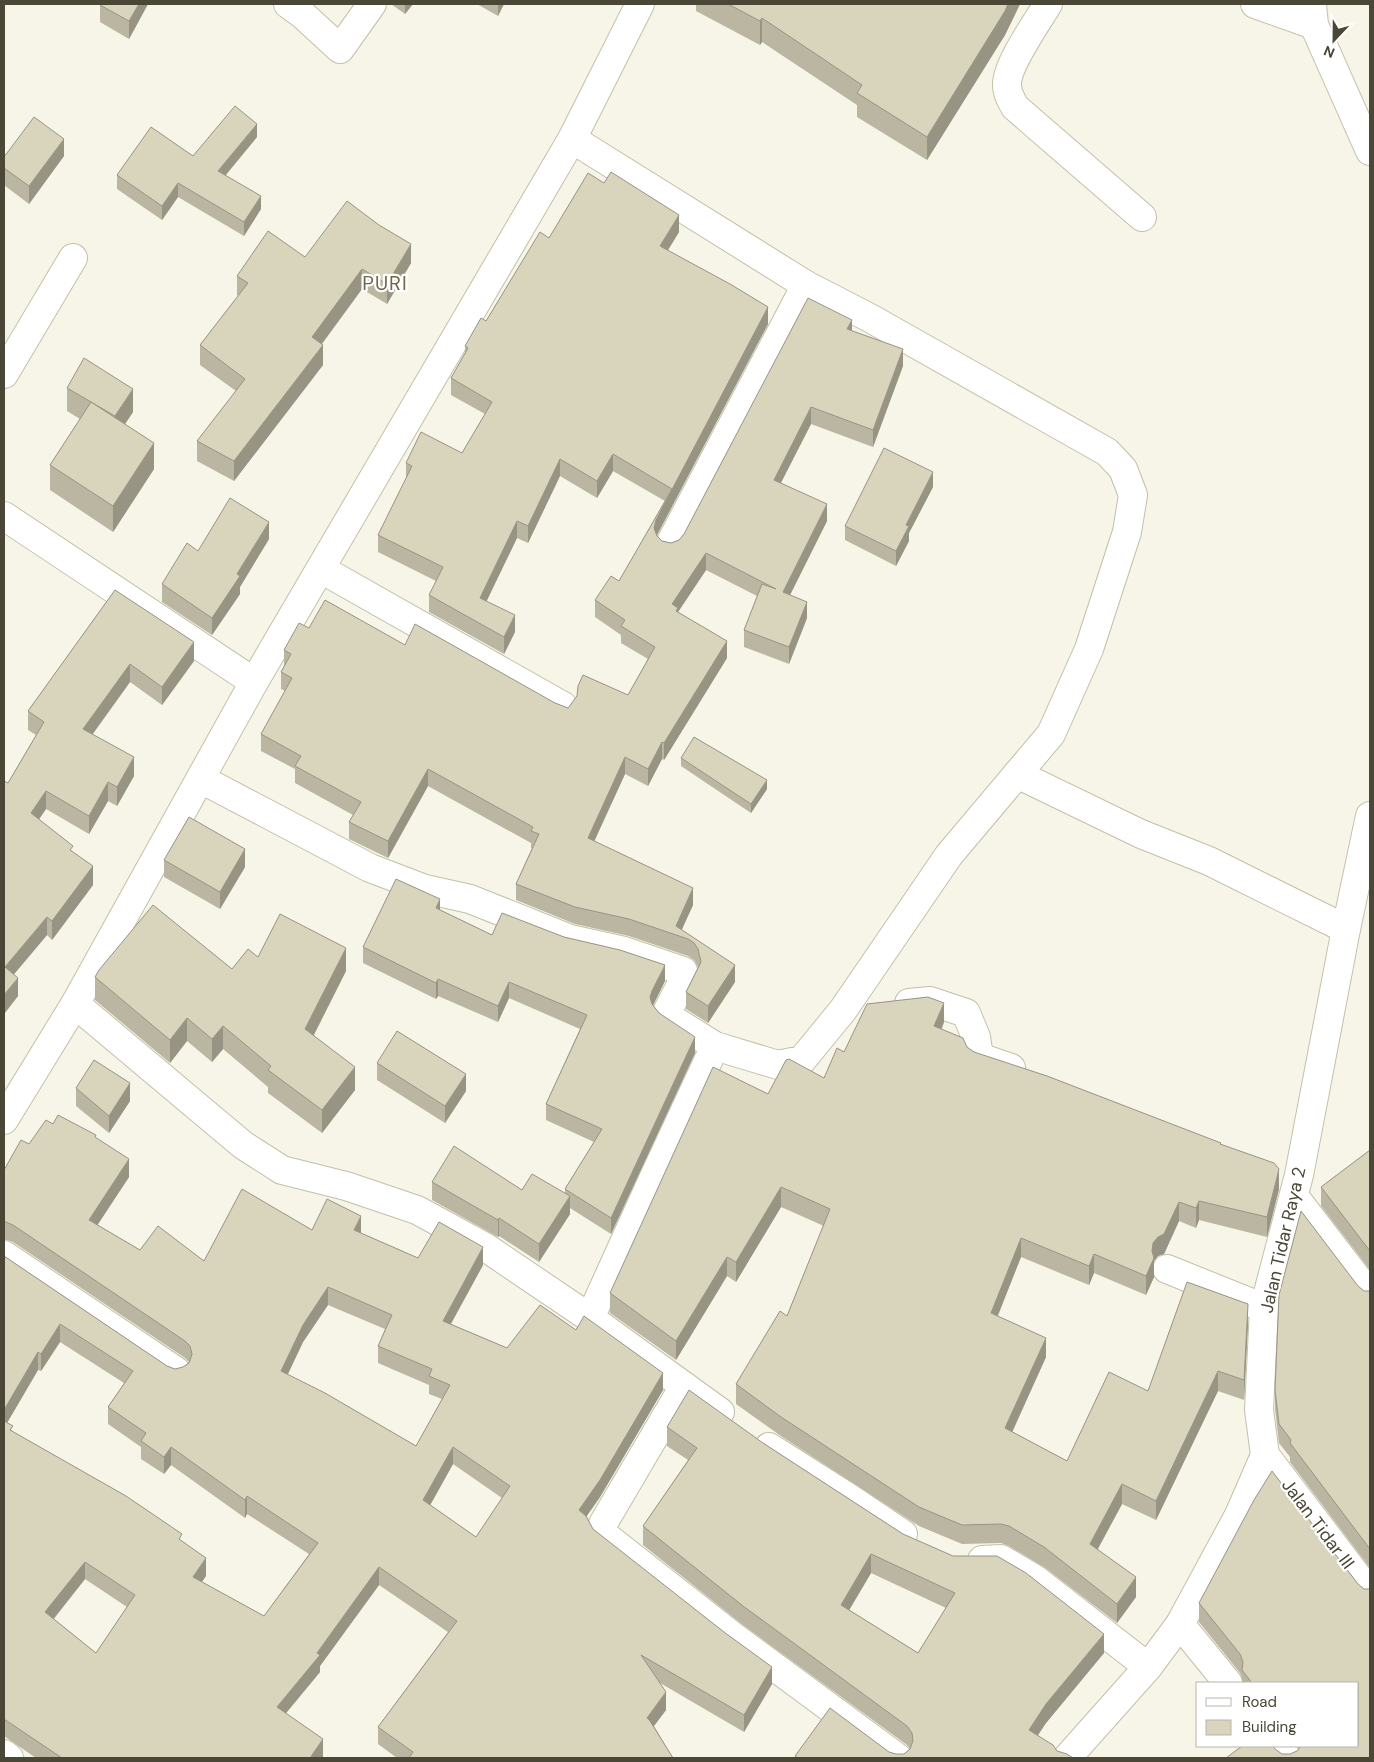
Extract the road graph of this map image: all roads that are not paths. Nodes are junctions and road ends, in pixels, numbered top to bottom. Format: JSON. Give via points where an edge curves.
{"nodes":[{"id":1,"x":288,"y":4,"type":"edge"},
{"id":2,"x":372,"y":4,"type":"edge"},
{"id":3,"x":640,"y":4,"type":"edge"},
{"id":4,"x":1048,"y":4,"type":"edge"},
{"id":5,"x":1255,"y":4,"type":"edge"},
{"id":6,"x":1334,"y":4,"type":"edge"},
{"id":7,"x":1313,"y":14,"type":"edge"},
{"id":8,"x":572,"y":139,"type":"junction"},
{"id":9,"x":1370,"y":151,"type":"edge"},
{"id":10,"x":1142,"y":216,"type":"dead end"},
{"id":11,"x":73,"y":258,"type":"dead end"},
{"id":12,"x":806,"y":285,"type":"junction"},
{"id":13,"x":4,"y":374,"type":"edge"},
{"id":14,"x":4,"y":516,"type":"edge"},
{"id":15,"x":670,"y":544,"type":"edge"},
{"id":16,"x":320,"y":569,"type":"junction"},
{"id":17,"x":254,"y":682,"type":"junction"},
{"id":18,"x":563,"y":706,"type":"edge"},
{"id":19,"x":1017,"y":774,"type":"junction"},
{"id":20,"x":200,"y":779,"type":"junction"},
{"id":21,"x":1370,"y":816,"type":"edge"},
{"id":22,"x":1346,"y":929,"type":"junction"},
{"id":23,"x":74,"y":1004,"type":"junction"},
{"id":24,"x":843,"y":1010,"type":"junction"},
{"id":25,"x":716,"y":1046,"type":"junction"},
{"id":26,"x":1034,"y":1075,"type":"edge"},
{"id":27,"x":4,"y":1120,"type":"edge"},
{"id":28,"x":1271,"y":1164,"type":"edge"},
{"id":29,"x":1296,"y":1186,"type":"junction"},
{"id":30,"x":4,"y":1256,"type":"edge"},
{"id":31,"x":1167,"y":1269,"type":"dead end"},
{"id":32,"x":1370,"y":1295,"type":"edge"},
{"id":33,"x":1264,"y":1308,"type":"junction"},
{"id":34,"x":590,"y":1318,"type":"junction"},
{"id":35,"x":176,"y":1371,"type":"edge"},
{"id":36,"x":684,"y":1386,"type":"junction"},
{"id":37,"x":1265,"y":1455,"type":"junction"},
{"id":38,"x":920,"y":1544,"type":"edge"},
{"id":39,"x":959,"y":1560,"type":"edge"},
{"id":40,"x":1370,"y":1593,"type":"edge"},
{"id":41,"x":1180,"y":1624,"type":"junction"},
{"id":42,"x":1148,"y":1667,"type":"junction"},
{"id":43,"x":1227,"y":1682,"type":"edge"},
{"id":44,"x":1278,"y":1747,"type":"edge"},
{"id":45,"x":4,"y":1754,"type":"edge"},
{"id":46,"x":9,"y":1758,"type":"edge"},
{"id":47,"x":898,"y":1758,"type":"edge"},
{"id":48,"x":1067,"y":1758,"type":"edge"},
{"id":49,"x":1287,"y":1758,"type":"edge"}],
"edges":[{"from":1,"to":2,"type":"street","via":[[340,49]]},
{"from":3,"to":8,"type":"street"},
{"from":4,"to":10,"type":"street","via":[[1010,69],[1008,94],[1015,107]]},
{"from":5,"to":7,"type":"street"},
{"from":6,"to":7,"type":"street"},
{"from":7,"to":9,"type":"street"},
{"from":8,"to":12,"type":"street"},
{"from":8,"to":16,"type":"street"},
{"from":11,"to":13,"type":"street"},
{"from":12,"to":15,"type":"street"},
{"from":12,"to":19,"type":"street","via":[[1107,452],[1123,469],[1133,495],[1127,532],[1089,649],[1051,734]]},
{"from":14,"to":17,"type":"street"},
{"from":16,"to":17,"type":"street"},
{"from":16,"to":18,"type":"street"},
{"from":17,"to":20,"type":"street"},
{"from":19,"to":22,"type":"street","via":[[1141,834],[1208,861]]},
{"from":19,"to":24,"type":"street","via":[[949,855]]},
{"from":20,"to":23,"type":"street"},
{"from":20,"to":25,"type":"street","via":[[370,868],[425,889],[470,899],[570,939],[624,951],[683,972],[685,976],[666,1014]]},
{"from":21,"to":22,"type":"street","name":"Jalan Tidar Raya 2"},
{"from":22,"to":29,"type":"street","name":"Jalan Tidar Raya 2"},
{"from":23,"to":27,"type":"street"},
{"from":23,"to":34,"type":"street","via":[[243,1145],[282,1170],[346,1186],[417,1210],[485,1246]]},
{"from":24,"to":25,"type":"street","via":[[802,1060],[778,1065]]},
{"from":24,"to":26,"type":"street","via":[[930,1001],[966,1013],[976,1037],[979,1057]]},
{"from":25,"to":34,"type":"street"},
{"from":28,"to":29,"type":"street"},
{"from":29,"to":32,"type":"street"},
{"from":29,"to":33,"type":"street","name":"Jalan Tidar Raya 2"},
{"from":30,"to":35,"type":"street"},
{"from":31,"to":33,"type":"street"},
{"from":33,"to":37,"type":"street","name":"Jalan Tidar Raya 2","via":[[1259,1410]]},
{"from":34,"to":36,"type":"street"},
{"from":36,"to":38,"type":"street","via":[[772,1449]]},
{"from":36,"to":47,"type":"street","via":[[601,1530],[734,1637]]},
{"from":37,"to":40,"type":"street","name":"Jalan Tidar III"},
{"from":37,"to":41,"type":"street","via":[[1239,1515]]},
{"from":39,"to":42,"type":"street","via":[[1001,1560],[1018,1568]]},
{"from":41,"to":42,"type":"street"},
{"from":41,"to":43,"type":"street"},
{"from":42,"to":48,"type":"street"},
{"from":44,"to":49,"type":"street"},
{"from":45,"to":46,"type":"street"}]}
